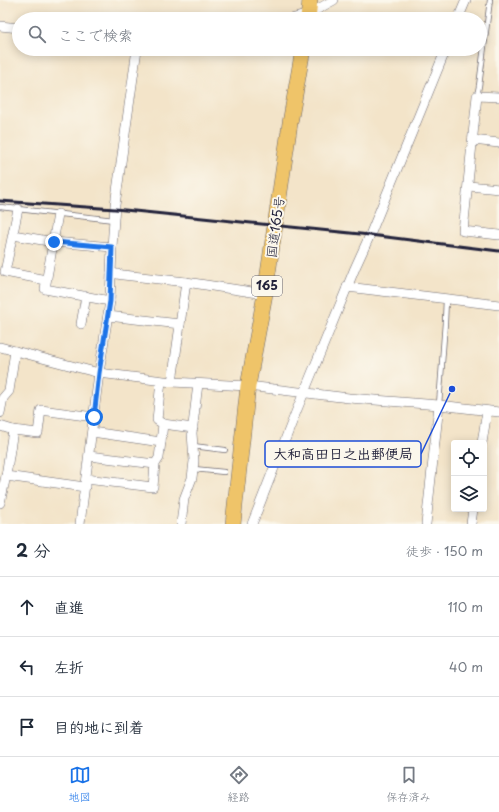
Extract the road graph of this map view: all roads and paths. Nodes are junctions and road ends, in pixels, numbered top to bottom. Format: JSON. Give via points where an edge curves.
{"nodes":[{"id":1,"x":334,"y":0,"type":"edge"},
{"id":2,"x":466,"y":0,"type":"edge"},
{"id":3,"x":490,"y":0,"type":"edge"},
{"id":4,"x":309,"y":11,"type":"edge"},
{"id":5,"x":461,"y":12,"type":"edge"},
{"id":6,"x":487,"y":23,"type":"edge"},
{"id":7,"x":0,"y":26,"type":"edge"},
{"id":8,"x":12,"y":27,"type":"edge"},
{"id":9,"x":136,"y":56,"type":"edge"},
{"id":10,"x":302,"y":56,"type":"edge"},
{"id":11,"x":443,"y":56,"type":"edge"},
{"id":12,"x":483,"y":56,"type":"edge"},
{"id":13,"x":477,"y":96,"type":"junction"},
{"id":14,"x":499,"y":97,"type":"edge"},
{"id":15,"x":473,"y":140,"type":"junction"},
{"id":16,"x":499,"y":142,"type":"edge"},
{"id":17,"x":469,"y":186,"type":"junction"},
{"id":18,"x":499,"y":189,"type":"edge"},
{"id":19,"x":0,"y":207,"type":"edge"},
{"id":20,"x":18,"y":209,"type":"junction"},
{"id":21,"x":58,"y":214,"type":"junction"},
{"id":22,"x":114,"y":220,"type":"junction"},
{"id":23,"x":13,"y":235,"type":"junction"},
{"id":24,"x":499,"y":235,"type":"edge"},
{"id":25,"x":54,"y":242,"type":"junction"},
{"id":26,"x":112,"y":247,"type":"junction"},
{"id":27,"x":111,"y":273,"type":"junction"},
{"id":28,"x":46,"y":280,"type":"junction"},
{"id":29,"x":186,"y":282,"type":"junction"},
{"id":30,"x":347,"y":287,"type":"junction"},
{"id":31,"x":266,"y":294,"type":"junction"},
{"id":32,"x":86,"y":296,"type":"junction"},
{"id":33,"x":446,"y":299,"type":"junction"},
{"id":34,"x":110,"y":301,"type":"junction"},
{"id":35,"x":499,"y":304,"type":"edge"},
{"id":36,"x":108,"y":316,"type":"junction"},
{"id":37,"x":81,"y":324,"type":"dead end"},
{"id":38,"x":180,"y":324,"type":"junction"},
{"id":39,"x":0,"y":347,"type":"edge"},
{"id":40,"x":16,"y":351,"type":"junction"},
{"id":41,"x":99,"y":373,"type":"junction"},
{"id":42,"x":161,"y":381,"type":"junction"},
{"id":43,"x":172,"y":382,"type":"junction"},
{"id":44,"x":198,"y":384,"type":"junction"},
{"id":45,"x":248,"y":386,"type":"junction"},
{"id":46,"x":305,"y":392,"type":"junction"},
{"id":47,"x":440,"y":405,"type":"junction"},
{"id":48,"x":487,"y":411,"type":"junction"},
{"id":49,"x":499,"y":412,"type":"edge"},
{"id":50,"x":0,"y":413,"type":"edge"},
{"id":51,"x":94,"y":417,"type":"junction"},
{"id":52,"x":163,"y":424,"type":"junction"},
{"id":53,"x":0,"y":426,"type":"edge"},
{"id":54,"x":193,"y":428,"type":"junction"},
{"id":55,"x":13,"y":430,"type":"junction"},
{"id":56,"x":92,"y":432,"type":"junction"},
{"id":57,"x":482,"y":440,"type":"edge"},
{"id":58,"x":161,"y":442,"type":"junction"},
{"id":59,"x":193,"y":446,"type":"junction"},
{"id":60,"x":225,"y":450,"type":"dead end"},
{"id":61,"x":89,"y":456,"type":"junction"},
{"id":62,"x":155,"y":464,"type":"junction"},
{"id":63,"x":194,"y":469,"type":"junction"},
{"id":64,"x":224,"y":472,"type":"dead end"},
{"id":65,"x":6,"y":476,"type":"junction"},
{"id":66,"x":86,"y":483,"type":"junction"},
{"id":67,"x":0,"y":503,"type":"edge"},
{"id":68,"x":473,"y":512,"type":"edge"},
{"id":69,"x":80,"y":524,"type":"edge"},
{"id":70,"x":181,"y":524,"type":"edge"},
{"id":71,"x":233,"y":524,"type":"edge"},
{"id":72,"x":252,"y":524,"type":"edge"},
{"id":73,"x":426,"y":524,"type":"edge"},
{"id":74,"x":471,"y":524,"type":"edge"}],
"edges":[{"from":1,"to":4,"type":"street"},
{"from":2,"to":5,"type":"street"},
{"from":3,"to":6,"type":"lane"},
{"from":7,"to":8,"type":"street"},
{"from":9,"to":22,"type":"street"},
{"from":10,"to":31,"type":"highway","name":"国道165号","number":"165"},
{"from":11,"to":30,"type":"street"},
{"from":12,"to":13,"type":"lane"},
{"from":13,"to":14,"type":"street"},
{"from":13,"to":15,"type":"street"},
{"from":15,"to":16,"type":"street"},
{"from":15,"to":17,"type":"street"},
{"from":17,"to":18,"type":"street"},
{"from":17,"to":24,"type":"street","via":[[463,231]]},
{"from":19,"to":20,"type":"lane"},
{"from":20,"to":21,"type":"lane"},
{"from":20,"to":23,"type":"street"},
{"from":21,"to":22,"type":"lane"},
{"from":21,"to":25,"type":"street"},
{"from":22,"to":26,"type":"street"},
{"from":23,"to":25,"type":"street"},
{"from":23,"to":28,"type":"street","via":[[5,272]]},
{"from":25,"to":26,"type":"street"},
{"from":25,"to":28,"type":"street"},
{"from":26,"to":27,"type":"street"},
{"from":27,"to":29,"type":"street"},
{"from":27,"to":34,"type":"street"},
{"from":28,"to":32,"type":"street","via":[[45,289]]},
{"from":29,"to":31,"type":"street"},
{"from":29,"to":38,"type":"street"},
{"from":30,"to":33,"type":"street"},
{"from":30,"to":46,"type":"street"},
{"from":31,"to":45,"type":"highway","name":"国道165号","number":"165"},
{"from":32,"to":34,"type":"street"},
{"from":32,"to":37,"type":"street"},
{"from":33,"to":35,"type":"street"},
{"from":33,"to":47,"type":"lane"},
{"from":34,"to":36,"type":"street"},
{"from":36,"to":38,"type":"street"},
{"from":36,"to":41,"type":"street"},
{"from":38,"to":43,"type":"street"},
{"from":39,"to":40,"type":"street"},
{"from":40,"to":41,"type":"street"},
{"from":40,"to":50,"type":"street","via":[[9,391]]},
{"from":41,"to":42,"type":"street"},
{"from":41,"to":51,"type":"street"},
{"from":42,"to":43,"type":"street"},
{"from":42,"to":52,"type":"street","via":[[157,420]]},
{"from":43,"to":44,"type":"street"},
{"from":44,"to":45,"type":"street"},
{"from":44,"to":54,"type":"street"},
{"from":45,"to":46,"type":"street"},
{"from":45,"to":71,"type":"highway","name":"国道165号","number":"165"},
{"from":46,"to":47,"type":"street"},
{"from":46,"to":72,"type":"street"},
{"from":47,"to":48,"type":"street"},
{"from":47,"to":73,"type":"street"},
{"from":48,"to":49,"type":"street"},
{"from":48,"to":57,"type":"street"},
{"from":51,"to":55,"type":"street","via":[[41,410],[38,433]]},
{"from":51,"to":56,"type":"street"},
{"from":52,"to":54,"type":"street"},
{"from":52,"to":58,"type":"street"},
{"from":53,"to":55,"type":"street"},
{"from":54,"to":59,"type":"street"},
{"from":55,"to":65,"type":"street"},
{"from":56,"to":58,"type":"street"},
{"from":56,"to":61,"type":"street"},
{"from":58,"to":62,"type":"street","via":[[159,458]]},
{"from":59,"to":60,"type":"lane"},
{"from":59,"to":63,"type":"street"},
{"from":61,"to":62,"type":"street"},
{"from":61,"to":66,"type":"street"},
{"from":62,"to":66,"type":"street","via":[[153,487]]},
{"from":63,"to":64,"type":"lane"},
{"from":63,"to":70,"type":"street","via":[[184,499]]},
{"from":65,"to":66,"type":"street"},
{"from":65,"to":67,"type":"street"},
{"from":66,"to":69,"type":"street"},
{"from":68,"to":74,"type":"street"}]}
